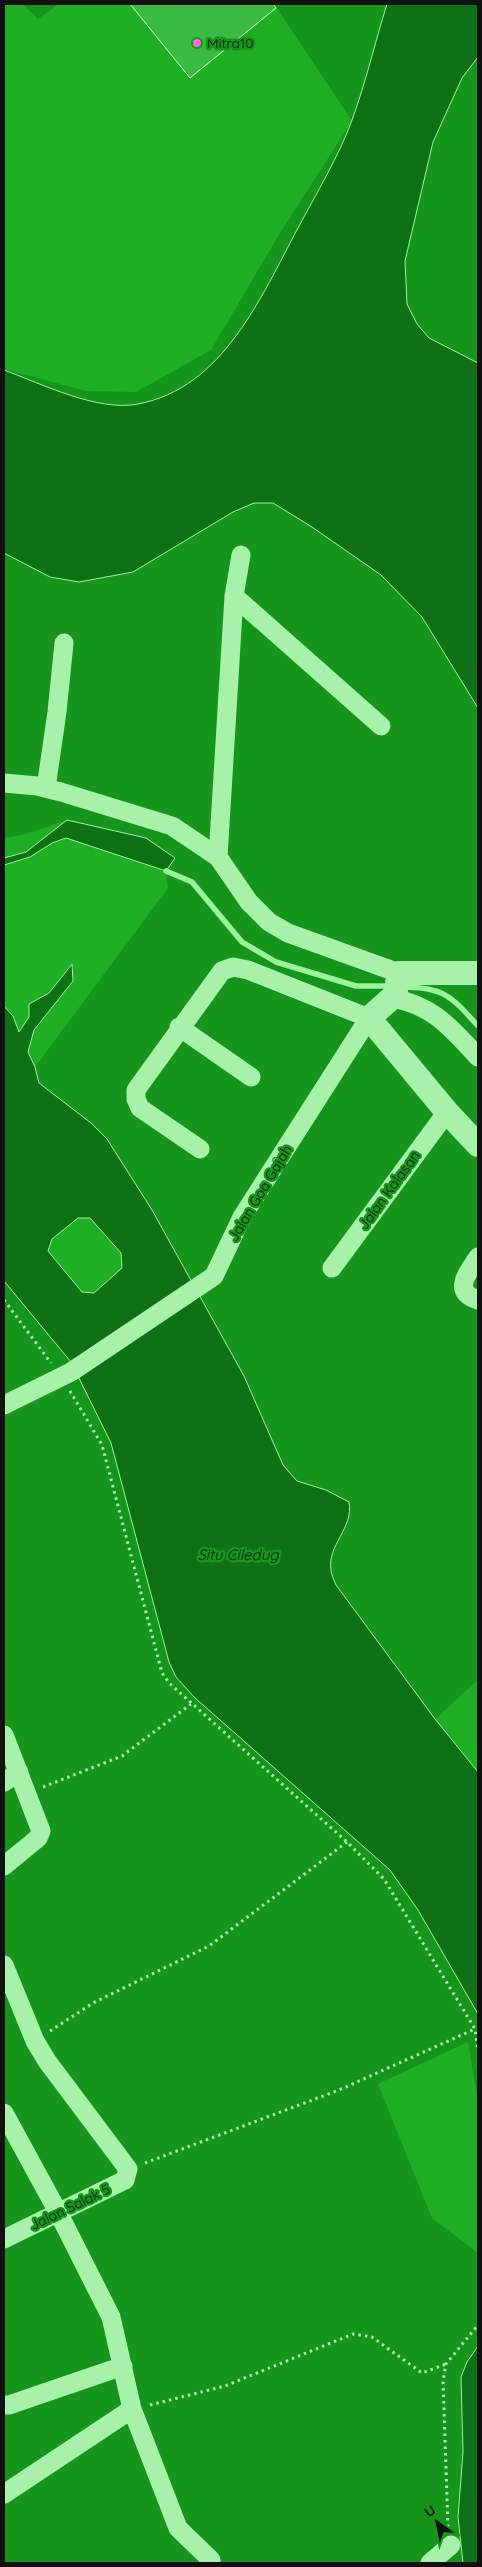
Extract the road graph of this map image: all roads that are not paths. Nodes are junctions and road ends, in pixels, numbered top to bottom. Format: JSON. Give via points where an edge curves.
{"nodes":[{"id":1,"x":241,"y":555,"type":"dead end"},
{"id":2,"x":234,"y":596,"type":"junction"},
{"id":3,"x":64,"y":643,"type":"dead end"},
{"id":4,"x":381,"y":726,"type":"dead end"},
{"id":5,"x":4,"y":783,"type":"edge"},
{"id":6,"x":46,"y":788,"type":"junction"},
{"id":7,"x":218,"y":857,"type":"junction"},
{"id":8,"x":478,"y":973,"type":"edge"},
{"id":9,"x":396,"y":986,"type":"junction"},
{"id":10,"x":369,"y":1018,"type":"junction"},
{"id":11,"x":179,"y":1027,"type":"junction"},
{"id":12,"x":478,"y":1057,"type":"edge"},
{"id":13,"x":251,"y":1077,"type":"dead end"},
{"id":14,"x":446,"y":1112,"type":"junction"},
{"id":15,"x":478,"y":1146,"type":"edge"},
{"id":16,"x":200,"y":1149,"type":"dead end"},
{"id":17,"x":478,"y":1257,"type":"edge"},
{"id":18,"x":332,"y":1268,"type":"dead end"},
{"id":19,"x":478,"y":1300,"type":"edge"},
{"id":20,"x":4,"y":1405,"type":"edge"},
{"id":21,"x":4,"y":1735,"type":"edge"},
{"id":22,"x":11,"y":1777,"type":"edge"},
{"id":23,"x":4,"y":1866,"type":"edge"},
{"id":24,"x":4,"y":1964,"type":"edge"},
{"id":25,"x":4,"y":2113,"type":"edge"},
{"id":26,"x":58,"y":2212,"type":"junction"},
{"id":27,"x":4,"y":2239,"type":"edge"},
{"id":28,"x":122,"y":2366,"type":"junction"},
{"id":29,"x":4,"y":2405,"type":"edge"},
{"id":30,"x":132,"y":2409,"type":"junction"},
{"id":31,"x":4,"y":2494,"type":"edge"},
{"id":32,"x":451,"y":2545,"type":"road end"},
{"id":33,"x":211,"y":2563,"type":"edge"},
{"id":34,"x":430,"y":2563,"type":"edge"}],
"edges":[{"from":1,"to":2,"type":"street"},
{"from":2,"to":4,"type":"street"},
{"from":2,"to":7,"type":"street"},
{"from":3,"to":6,"type":"street"},
{"from":5,"to":6,"type":"street"},
{"from":6,"to":7,"type":"street","via":[[172,826]]},
{"from":7,"to":9,"type":"street","via":[[249,902],[269,922]]},
{"from":8,"to":9,"type":"street"},
{"from":9,"to":10,"type":"street"},
{"from":9,"to":12,"type":"street","via":[[454,1031]]},
{"from":10,"to":11,"type":"street","via":[[233,967],[222,971]]},
{"from":10,"to":14,"type":"street"},
{"from":10,"to":20,"type":"street","name":"Jalan Goa Gajah","via":[[242,1217],[214,1276],[66,1374]]},
{"from":11,"to":13,"type":"street"},
{"from":11,"to":16,"type":"street","via":[[136,1090],[136,1099],[140,1108]]},
{"from":14,"to":15,"type":"street"},
{"from":14,"to":18,"type":"street","name":"Jalan Kalasan"},
{"from":17,"to":19,"type":"street","via":[[464,1280],[463,1290]]},
{"from":21,"to":22,"type":"street"},
{"from":22,"to":23,"type":"street","via":[[26,1793],[41,1831],[38,1838]]},
{"from":24,"to":26,"type":"street","name":"Jalan Salak 5","via":[[35,2041],[47,2061],[128,2169],[125,2180]]},
{"from":25,"to":26,"type":"street"},
{"from":26,"to":27,"type":"street","name":"Jalan Salak 5"},
{"from":26,"to":28,"type":"street","via":[[111,2317]]},
{"from":28,"to":29,"type":"street"},
{"from":28,"to":30,"type":"street"},
{"from":30,"to":31,"type":"street"},
{"from":30,"to":33,"type":"street","via":[[178,2528]]},
{"from":32,"to":34,"type":"street"}]}
